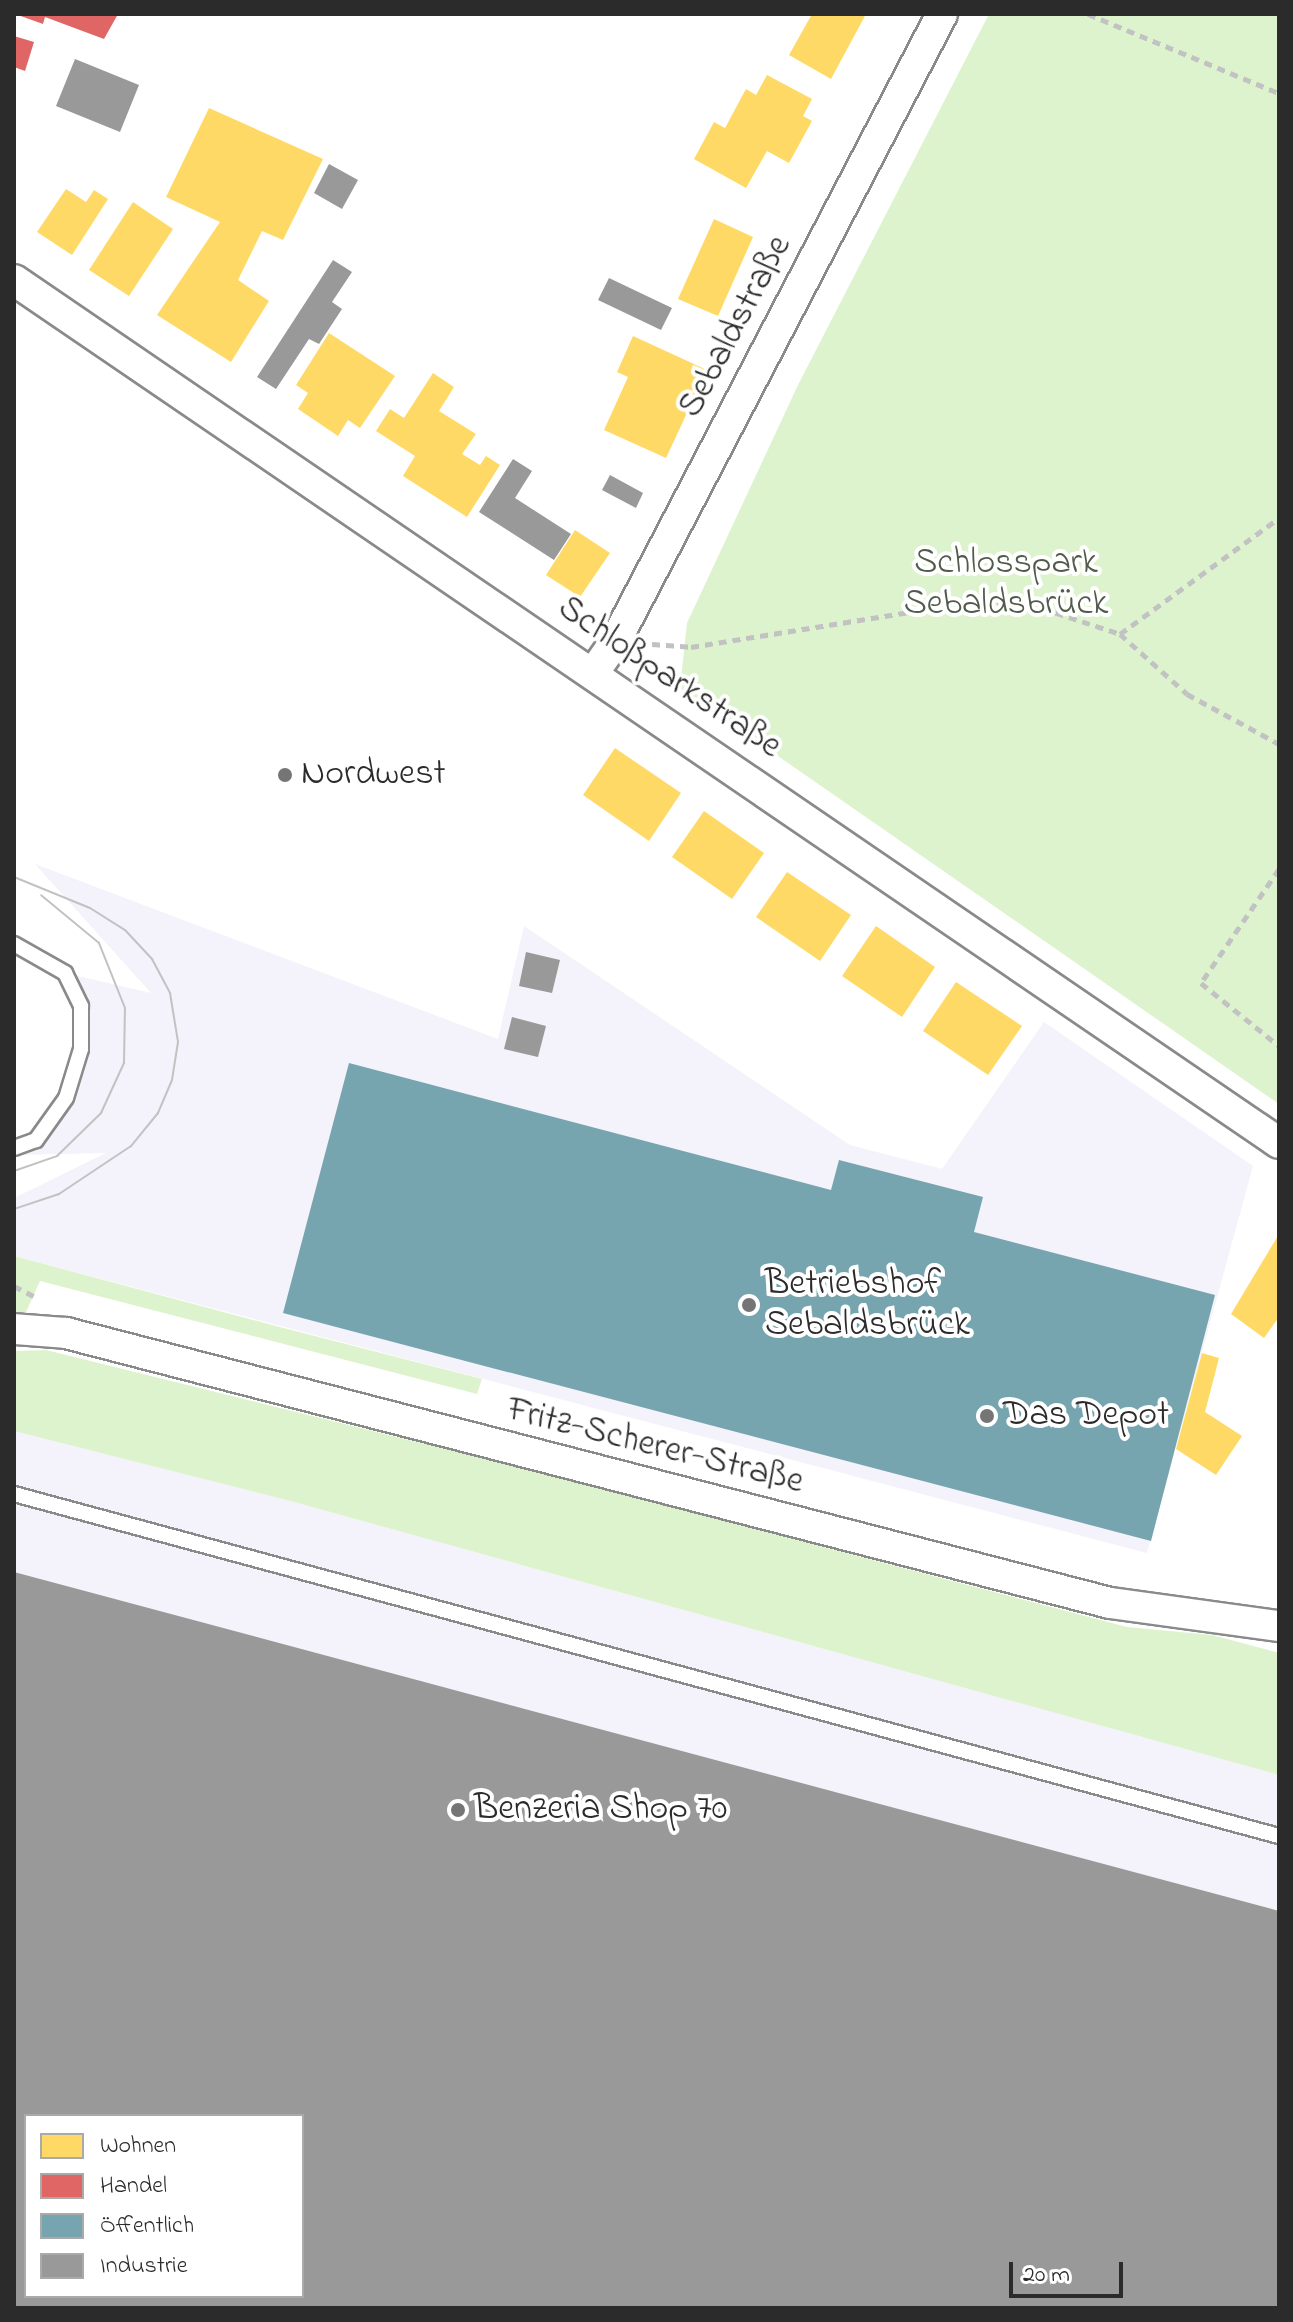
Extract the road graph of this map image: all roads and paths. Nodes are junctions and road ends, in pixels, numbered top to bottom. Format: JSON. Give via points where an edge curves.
{"nodes":[{"id":1,"x":942,"y":14,"type":"edge"},
{"id":2,"x":1088,"y":14,"type":"edge"},
{"id":3,"x":1279,"y":93,"type":"edge"},
{"id":4,"x":14,"y":280,"type":"edge"},
{"id":5,"x":1279,"y":518,"type":"edge"},
{"id":6,"x":1120,"y":634,"type":"junction"},
{"id":7,"x":615,"y":642,"type":"junction"},
{"id":8,"x":594,"y":672,"type":"junction"},
{"id":9,"x":1279,"y":744,"type":"edge"},
{"id":10,"x":1279,"y":869,"type":"edge"},
{"id":11,"x":14,"y":944,"type":"edge"},
{"id":12,"x":1279,"y":1046,"type":"edge"},
{"id":13,"x":1279,"y":1143,"type":"edge"},
{"id":14,"x":14,"y":1148,"type":"edge"},
{"id":15,"x":14,"y":1329,"type":"edge"},
{"id":16,"x":14,"y":1494,"type":"edge"},
{"id":17,"x":1279,"y":1626,"type":"edge"},
{"id":18,"x":1279,"y":1836,"type":"edge"}],
"edges":[{"from":1,"to":7,"type":"street","name":"Sebaldstraße"},
{"from":2,"to":3,"type":"path"},
{"from":4,"to":8,"type":"street","name":"Schloßparkstraße"},
{"from":5,"to":6,"type":"path"},
{"from":6,"to":7,"type":"path","via":[[1029,604],[941,607],[691,647]]},
{"from":6,"to":9,"type":"path","via":[[1187,694]]},
{"from":7,"to":8,"type":"street","name":"Sebaldstraße"},
{"from":8,"to":13,"type":"street","name":"Schloßparkstraße"},
{"from":10,"to":12,"type":"path","via":[[1201,983]]},
{"from":11,"to":14,"type":"lane","via":[[65,973],[81,1006],[81,1049],[66,1098],[36,1140]]},
{"from":15,"to":17,"type":"street","name":"Fritz-Scherer-Straße","via":[[66,1333],[1110,1603]]},
{"from":16,"to":18,"type":"lane"}]}
